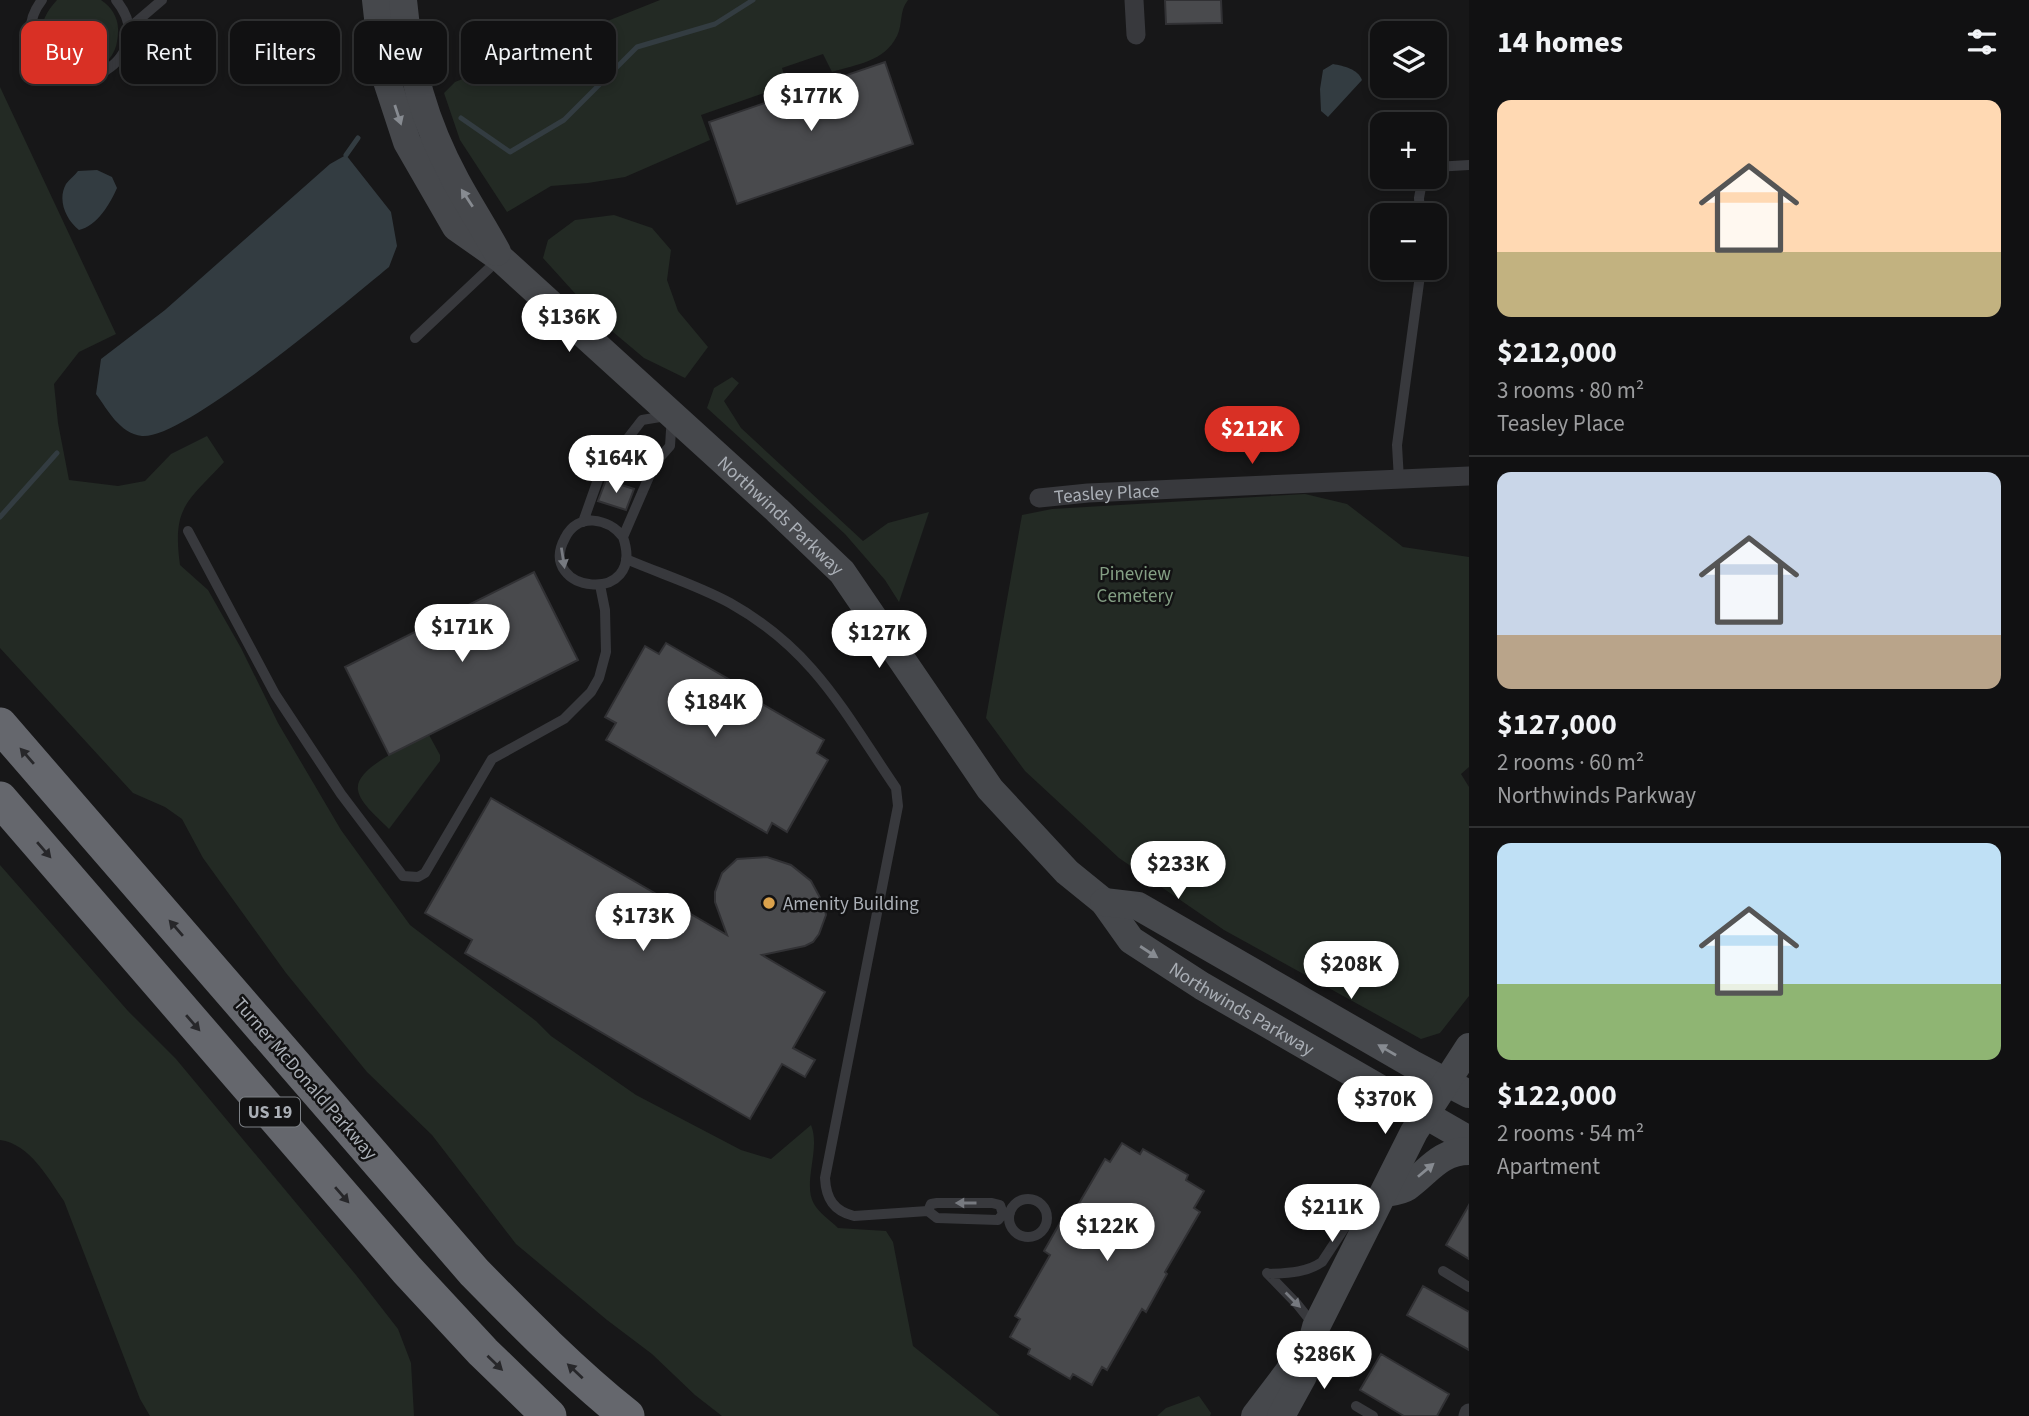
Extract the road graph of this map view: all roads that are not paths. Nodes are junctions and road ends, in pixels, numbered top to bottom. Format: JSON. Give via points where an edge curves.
{"nodes":[{"id":1,"x":116,"y":0,"type":"edge"},
{"id":2,"x":162,"y":0,"type":"edge"},
{"id":3,"x":376,"y":0,"type":"edge"},
{"id":4,"x":403,"y":0,"type":"edge"},
{"id":5,"x":1134,"y":0,"type":"edge"},
{"id":6,"x":37,"y":2,"type":"edge"},
{"id":7,"x":126,"y":21,"type":"edge"},
{"id":8,"x":137,"y":21,"type":"edge"},
{"id":9,"x":1136,"y":35,"type":"dead end"},
{"id":10,"x":121,"y":55,"type":"edge"},
{"id":11,"x":1469,"y":165,"type":"edge"},
{"id":12,"x":1447,"y":166,"type":"edge"},
{"id":13,"x":500,"y":258,"type":"junction"},
{"id":14,"x":1419,"y":280,"type":"edge"},
{"id":15,"x":415,"y":338,"type":"dead end"},
{"id":16,"x":672,"y":415,"type":"junction"},
{"id":17,"x":1469,"y":476,"type":"edge"},
{"id":18,"x":1399,"y":480,"type":"junction"},
{"id":19,"x":1039,"y":498,"type":"dead end"},
{"id":20,"x":583,"y":522,"type":"junction"},
{"id":21,"x":188,"y":531,"type":"dead end"},
{"id":22,"x":623,"y":537,"type":"junction"},
{"id":23,"x":626,"y":559,"type":"junction"},
{"id":24,"x":600,"y":585,"type":"junction"},
{"id":25,"x":0,"y":725,"type":"edge"},
{"id":26,"x":1,"y":801,"type":"edge"},
{"id":27,"x":1104,"y":902,"type":"junction"},
{"id":28,"x":1469,"y":1047,"type":"edge"},
{"id":29,"x":1458,"y":1088,"type":"edge"},
{"id":30,"x":1425,"y":1116,"type":"junction"},
{"id":31,"x":1469,"y":1140,"type":"edge"},
{"id":32,"x":1469,"y":1151,"type":"edge"},
{"id":33,"x":1387,"y":1188,"type":"junction"},
{"id":34,"x":928,"y":1211,"type":"junction"},
{"id":35,"x":1443,"y":1271,"type":"dead end"},
{"id":36,"x":1469,"y":1287,"type":"edge"},
{"id":37,"x":1313,"y":1335,"type":"junction"},
{"id":38,"x":1356,"y":1406,"type":"dead end"},
{"id":39,"x":549,"y":1416,"type":"edge"},
{"id":40,"x":627,"y":1416,"type":"edge"},
{"id":41,"x":1255,"y":1416,"type":"edge"},
{"id":42,"x":1281,"y":1416,"type":"edge"},
{"id":43,"x":1373,"y":1416,"type":"edge"}],
"edges":[{"from":1,"to":7,"type":"lane"},
{"from":2,"to":8,"type":"lane"},
{"from":3,"to":13,"type":"street","name":"Northwinds Parkway","one_way":true,"via":[[384,72],[407,142],[456,227]]},
{"from":13,"to":4,"type":"street","name":"Northwinds Parkway","one_way":true,"via":[[432,131],[411,66]]},
{"from":5,"to":9,"type":"street"},
{"from":6,"to":10,"type":"lane","via":[[30,36],[42,64],[54,73],[83,80],[110,69]]},
{"from":11,"to":12,"type":"lane"},
{"from":13,"to":15,"type":"lane"},
{"from":13,"to":16,"type":"street","name":"Northwinds Parkway"},
{"from":14,"to":18,"type":"lane","via":[[1397,445]]},
{"from":16,"to":20,"type":"lane","via":[[642,420],[600,474]]},
{"from":16,"to":22,"type":"lane","via":[[670,446],[655,463]]},
{"from":16,"to":27,"type":"street","name":"Northwinds Parkway","via":[[842,572],[990,789],[1067,872]]},
{"from":17,"to":18,"type":"street","name":"Teasley Place"},
{"from":18,"to":19,"type":"street","name":"Teasley Place"},
{"from":20,"to":22,"type":"lane","via":[[606,522]]},
{"from":20,"to":24,"type":"lane","one_way":true,"via":[[568,532],[562,562],[574,580]]},
{"from":21,"to":24,"type":"lane","via":[[275,694],[341,794],[403,876],[409,877],[425,873],[492,759],[564,719],[591,692],[606,652]]},
{"from":22,"to":23,"type":"lane"},
{"from":23,"to":24,"type":"lane","via":[[615,578]]},
{"from":23,"to":34,"type":"lane","via":[[730,603],[793,648],[830,688],[896,788],[898,806],[825,1188],[837,1209],[854,1216]]},
{"from":40,"to":25,"type":"highway","name":"Turner McDonald Parkway","number":"US 19","one_way":true,"via":[[540,1339],[474,1272]]},
{"from":26,"to":39,"type":"highway","number":"US 19","one_way":true,"via":[[445,1313]]},
{"from":29,"to":27,"type":"street","name":"Northwinds Parkway","one_way":true,"via":[[1138,906]]},
{"from":27,"to":30,"type":"street","name":"Northwinds Parkway","one_way":true,"via":[[1131,940]]},
{"from":28,"to":29,"type":"street"},
{"from":29,"to":30,"type":"street"},
{"from":30,"to":31,"type":"street","name":"Northwinds Parkway"},
{"from":30,"to":33,"type":"street"},
{"from":33,"to":32,"type":"street","one_way":true,"via":[[1406,1188],[1445,1156]]},
{"from":33,"to":37,"type":"street"},
{"from":33,"to":37,"type":"lane","one_way":true,"via":[[1362,1201],[1314,1268],[1266,1272],[1297,1304]]},
{"from":34,"to":34,"type":"lane","one_way":true,"via":[[937,1218],[998,1220],[1006,1213],[992,1203],[937,1203]]},
{"from":35,"to":36,"type":"lane"},
{"from":37,"to":41,"type":"street"},
{"from":37,"to":42,"type":"street","via":[[1303,1376]]},
{"from":38,"to":43,"type":"lane"}]}
